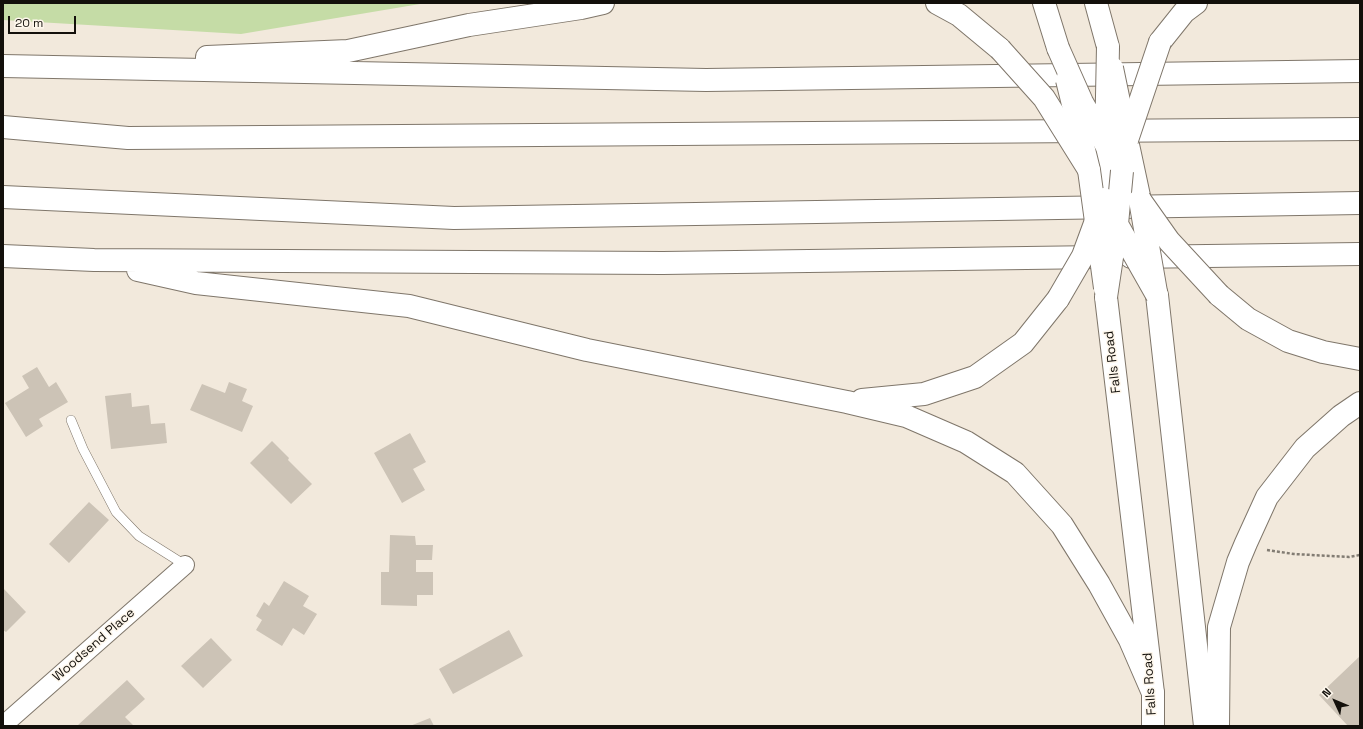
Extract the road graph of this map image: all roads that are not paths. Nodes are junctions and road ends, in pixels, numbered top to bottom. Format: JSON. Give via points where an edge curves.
{"nodes":[{"id":1,"x":603,"y":3,"type":"edge"},
{"id":2,"x":938,"y":3,"type":"edge"},
{"id":3,"x":1044,"y":3,"type":"edge"},
{"id":4,"x":1096,"y":3,"type":"edge"},
{"id":5,"x":1196,"y":3,"type":"edge"},
{"id":6,"x":1058,"y":48,"type":"junction"},
{"id":7,"x":3,"y":66,"type":"edge"},
{"id":8,"x":1360,"y":72,"type":"edge"},
{"id":9,"x":3,"y":128,"type":"edge"},
{"id":10,"x":1360,"y":129,"type":"edge"},
{"id":11,"x":1116,"y":143,"type":"junction"},
{"id":12,"x":1088,"y":170,"type":"junction"},
{"id":13,"x":1122,"y":171,"type":"junction"},
{"id":14,"x":3,"y":197,"type":"edge"},
{"id":15,"x":1104,"y":199,"type":"junction"},
{"id":16,"x":1140,"y":200,"type":"junction"},
{"id":17,"x":1360,"y":203,"type":"edge"},
{"id":18,"x":1106,"y":223,"type":"junction"},
{"id":19,"x":1360,"y":254,"type":"edge"},
{"id":20,"x":3,"y":256,"type":"edge"},
{"id":21,"x":94,"y":260,"type":"junction"},
{"id":22,"x":1157,"y":295,"type":"junction"},
{"id":23,"x":1360,"y":359,"type":"edge"},
{"id":24,"x":847,"y":402,"type":"junction"},
{"id":25,"x":1360,"y":403,"type":"edge"},
{"id":26,"x":71,"y":420,"type":"dead end"},
{"id":27,"x":185,"y":565,"type":"joint"},
{"id":28,"x":1153,"y":693,"type":"junction"},
{"id":29,"x":5,"y":720,"type":"edge"},
{"id":30,"x":1153,"y":726,"type":"edge"},
{"id":31,"x":1205,"y":726,"type":"edge"},
{"id":32,"x":1218,"y":726,"type":"edge"}],
"edges":[{"from":1,"to":7,"type":"main road","via":[[469,25],[348,51]]},
{"from":2,"to":12,"type":"main road","bridge":true,"via":[[959,14],[1000,50],[1044,98]]},
{"from":3,"to":6,"type":"main road"},
{"from":4,"to":11,"type":"main road","bridge":true,"via":[[1108,47]]},
{"from":5,"to":11,"type":"main road","bridge":true,"via":[[1184,12],[1160,42]]},
{"from":6,"to":11,"type":"main road","bridge":true,"via":[[1082,102]]},
{"from":6,"to":12,"type":"main road","bridge":true},
{"from":7,"to":8,"type":"main road","via":[[706,80]]},
{"from":9,"to":10,"type":"main road","via":[[128,138]]},
{"from":11,"to":13,"type":"main road"},
{"from":11,"to":15,"type":"main road"},
{"from":11,"to":16,"type":"main road"},
{"from":12,"to":15,"type":"main road","bridge":true},
{"from":12,"to":18,"type":"main road","bridge":true},
{"from":13,"to":16,"type":"main road"},
{"from":13,"to":18,"type":"main road","bridge":true},
{"from":14,"to":17,"type":"main road","via":[[454,218]]},
{"from":15,"to":18,"type":"main road","bridge":true},
{"from":16,"to":22,"type":"main road","bridge":true},
{"from":16,"to":23,"type":"main road","bridge":true,"via":[[1169,241],[1220,296],[1248,319],[1288,341],[1323,352]]},
{"from":18,"to":22,"type":"main road","bridge":true},
{"from":18,"to":24,"type":"main road","bridge":true,"via":[[1058,299],[1023,343],[975,377],[924,394]]},
{"from":18,"to":28,"type":"main road","name":"Falls Road","bridge":true,"via":[[1106,297]]},
{"from":19,"to":21,"type":"main road","via":[[663,263]]},
{"from":20,"to":21,"type":"main road"},
{"from":21,"to":24,"type":"main road","via":[[196,282],[409,306],[587,350]]},
{"from":22,"to":31,"type":"main road"},
{"from":24,"to":28,"type":"main road","via":[[906,416],[966,442],[1015,473],[1062,525],[1100,584],[1130,640]]},
{"from":25,"to":32,"type":"main road","via":[[1305,448],[1267,497],[1246,543],[1219,628]]},
{"from":26,"to":27,"type":"lane","via":[[116,512],[139,536]]},
{"from":27,"to":29,"type":"street","name":"Woodsend Place"},
{"from":28,"to":30,"type":"main road","name":"Falls Road"}]}
